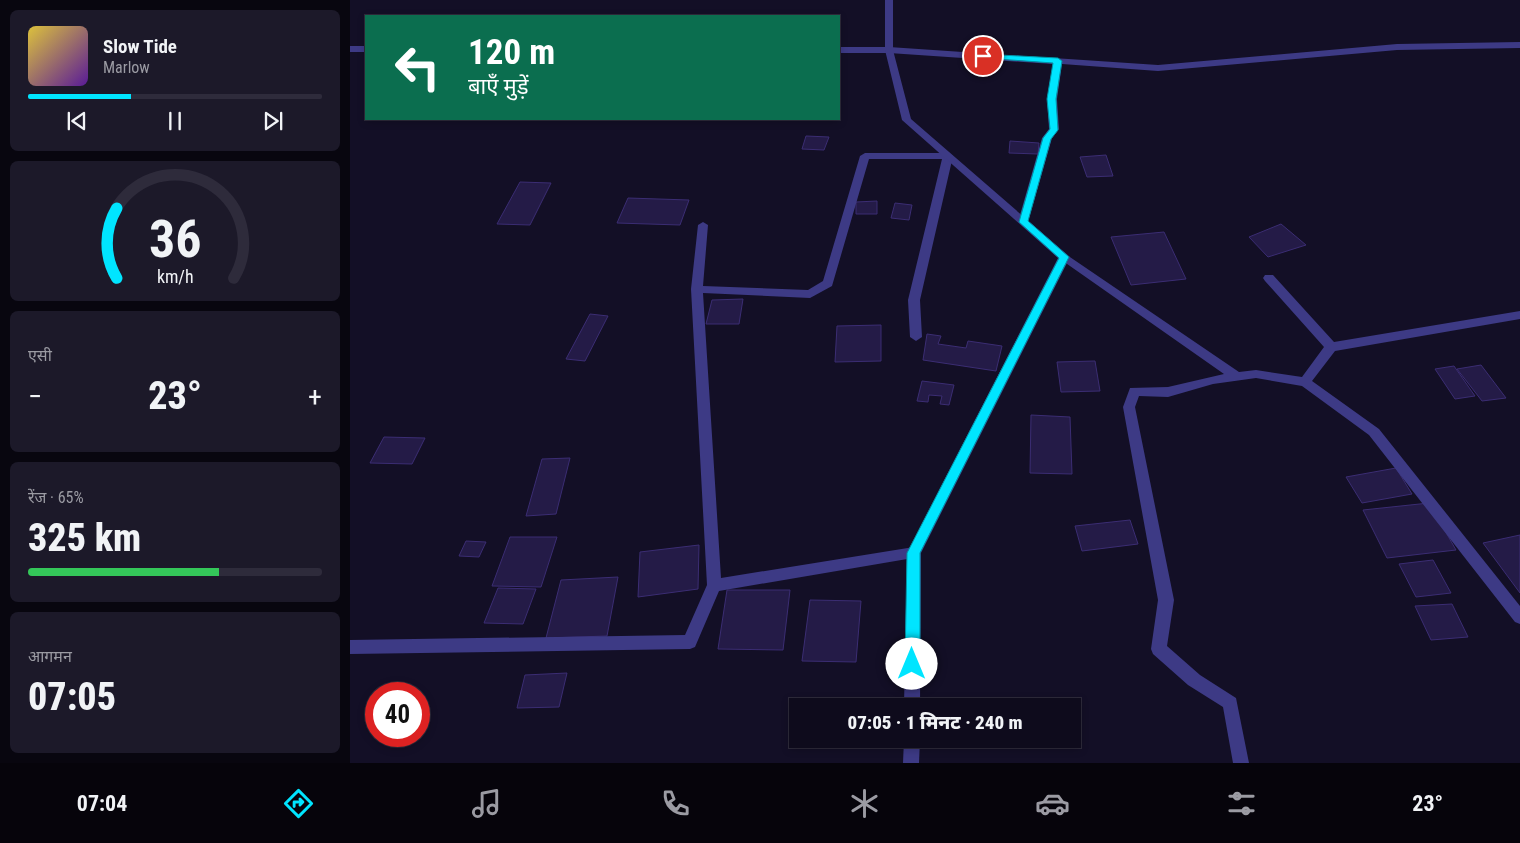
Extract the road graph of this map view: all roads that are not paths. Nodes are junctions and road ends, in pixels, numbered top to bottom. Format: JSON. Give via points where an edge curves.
{"nodes":[{"id":1,"x":889,"y":0,"type":"edge"},
{"id":2,"x":1520,"y":45,"type":"edge"},
{"id":3,"x":350,"y":49,"type":"edge"},
{"id":4,"x":365,"y":49,"type":"edge"},
{"id":5,"x":840,"y":50,"type":"edge"},
{"id":6,"x":889,"y":50,"type":"junction"},
{"id":7,"x":1058,"y":61,"type":"junction"},
{"id":8,"x":948,"y":156,"type":"junction"},
{"id":9,"x":1023,"y":222,"type":"junction"},
{"id":10,"x":703,"y":225,"type":"dead end"},
{"id":11,"x":1064,"y":257,"type":"junction"},
{"id":12,"x":1268,"y":278,"type":"dead end"},
{"id":13,"x":697,"y":289,"type":"junction"},
{"id":14,"x":1520,"y":315,"type":"edge"},
{"id":15,"x":916,"y":337,"type":"dead end"},
{"id":16,"x":1331,"y":347,"type":"junction"},
{"id":17,"x":1238,"y":377,"type":"junction"},
{"id":18,"x":1306,"y":382,"type":"junction"},
{"id":19,"x":914,"y":553,"type":"junction"},
{"id":20,"x":714,"y":585,"type":"junction"},
{"id":21,"x":1513,"y":597,"type":"edge"},
{"id":22,"x":1520,"y":617,"type":"edge"},
{"id":23,"x":350,"y":647,"type":"edge"},
{"id":24,"x":912,"y":698,"type":"edge"},
{"id":25,"x":912,"y":748,"type":"edge"},
{"id":26,"x":911,"y":763,"type":"edge"},
{"id":27,"x":1241,"y":763,"type":"edge"}],
"edges":[{"from":1,"to":6,"type":"street"},
{"from":2,"to":7,"type":"street","via":[[1397,47],[1158,68]]},
{"from":3,"to":4,"type":"street"},
{"from":5,"to":6,"type":"street"},
{"from":6,"to":7,"type":"street"},
{"from":6,"to":8,"type":"street","via":[[907,120]]},
{"from":7,"to":9,"type":"street","via":[[1052,99],[1054,130],[1047,138]]},
{"from":8,"to":9,"type":"street"},
{"from":8,"to":13,"type":"street","via":[[865,156],[828,283],[810,294]]},
{"from":8,"to":15,"type":"street","via":[[914,300]]},
{"from":9,"to":11,"type":"street"},
{"from":10,"to":13,"type":"street"},
{"from":11,"to":17,"type":"street"},
{"from":11,"to":19,"type":"street"},
{"from":12,"to":16,"type":"street"},
{"from":13,"to":20,"type":"street"},
{"from":14,"to":16,"type":"street"},
{"from":16,"to":18,"type":"street"},
{"from":17,"to":18,"type":"street","via":[[1256,374]]},
{"from":17,"to":27,"type":"street","via":[[1168,392],[1134,391],[1129,407],[1166,600],[1159,649],[1194,680],[1230,703]]},
{"from":18,"to":21,"type":"street","via":[[1374,432]]},
{"from":19,"to":20,"type":"street"},
{"from":19,"to":24,"type":"street"},
{"from":20,"to":23,"type":"street","via":[[690,642]]},
{"from":21,"to":22,"type":"street"},
{"from":25,"to":26,"type":"street"}]}
